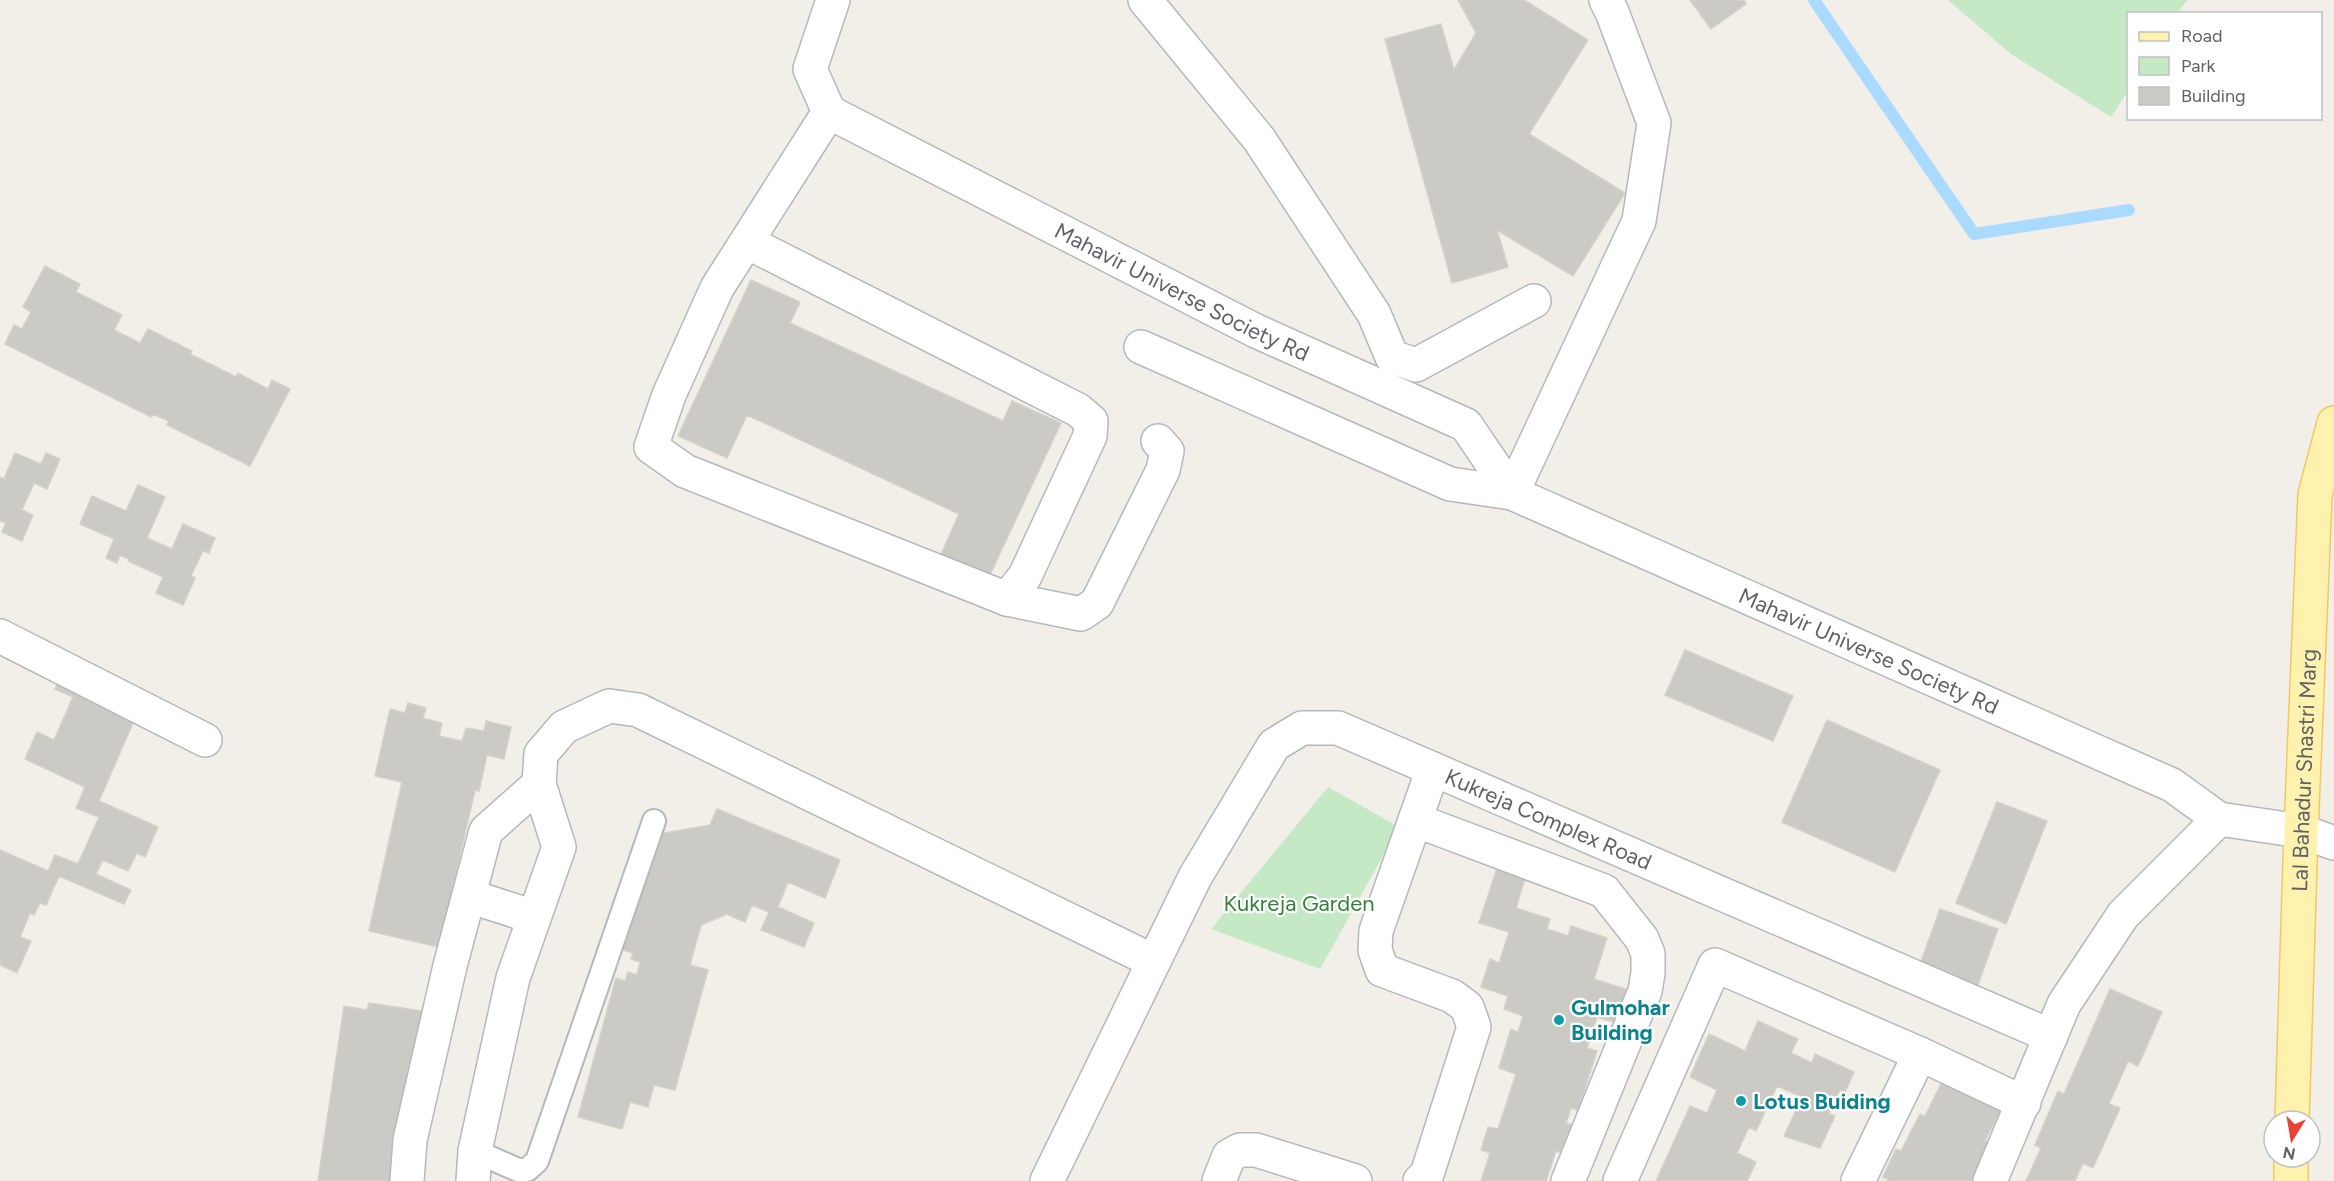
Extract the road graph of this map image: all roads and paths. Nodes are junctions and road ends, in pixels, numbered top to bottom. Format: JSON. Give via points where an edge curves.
{"nodes":[{"id":1,"x":833,"y":0,"type":"edge"},
{"id":2,"x":1145,"y":0,"type":"edge"},
{"id":3,"x":1606,"y":0,"type":"edge"},
{"id":4,"x":829,"y":112,"type":"junction"},
{"id":5,"x":747,"y":242,"type":"junction"},
{"id":6,"x":1534,"y":301,"type":"dead end"},
{"id":7,"x":1140,"y":347,"type":"dead end"},
{"id":8,"x":2334,"y":423,"type":"edge"},
{"id":9,"x":1158,"y":441,"type":"dead end"},
{"id":10,"x":1512,"y":493,"type":"junction"},
{"id":11,"x":1007,"y":599,"type":"junction"},
{"id":12,"x":0,"y":636,"type":"edge"},
{"id":13,"x":204,"y":740,"type":"dead end"},
{"id":14,"x":1432,"y":769,"type":"junction"},
{"id":15,"x":539,"y":784,"type":"junction"},
{"id":16,"x":2218,"y":819,"type":"junction"},
{"id":17,"x":1415,"y":820,"type":"junction"},
{"id":18,"x":654,"y":821,"type":"dead end"},
{"id":19,"x":2301,"y":831,"type":"junction"},
{"id":20,"x":2334,"y":843,"type":"edge"},
{"id":21,"x":469,"y":896,"type":"junction"},
{"id":22,"x":534,"y":917,"type":"junction"},
{"id":23,"x":1153,"y":961,"type":"junction"},
{"id":24,"x":2051,"y":1036,"type":"junction"},
{"id":25,"x":1920,"y":1054,"type":"junction"},
{"id":26,"x":2024,"y":1103,"type":"junction"},
{"id":27,"x":2292,"y":1109,"type":"edge"},
{"id":28,"x":474,"y":1166,"type":"edge"},
{"id":29,"x":407,"y":1181,"type":"edge"},
{"id":30,"x":1047,"y":1181,"type":"edge"},
{"id":31,"x":1219,"y":1181,"type":"edge"},
{"id":32,"x":1355,"y":1181,"type":"edge"},
{"id":33,"x":1420,"y":1181,"type":"edge"},
{"id":34,"x":1568,"y":1181,"type":"edge"},
{"id":35,"x":1620,"y":1181,"type":"edge"},
{"id":36,"x":1858,"y":1181,"type":"edge"},
{"id":37,"x":1990,"y":1181,"type":"edge"}],
"edges":[{"from":1,"to":4,"type":"street","via":[[810,69]]},
{"from":2,"to":6,"type":"street","via":[[1259,139],[1374,314],[1392,357],[1416,365]]},
{"from":3,"to":10,"type":"street","via":[[1654,123],[1639,220]]},
{"from":4,"to":5,"type":"street"},
{"from":4,"to":10,"type":"street","name":"Mahavir Universe Society Rd","via":[[1256,331],[1466,425]]},
{"from":5,"to":11,"type":"street","via":[[1078,410],[1091,421],[1090,436],[1025,576]]},
{"from":5,"to":11,"type":"street","via":[[717,288],[669,395],[651,447],[685,471]]},
{"from":7,"to":10,"type":"street","via":[[1450,484]]},
{"from":8,"to":19,"type":"main road","name":"Lal Bahadur Shastri Marg","via":[[2315,495]]},
{"from":9,"to":11,"type":"street","via":[[1167,451],[1162,470],[1097,603],[1081,614]]},
{"from":10,"to":16,"type":"street","name":"Mahavir Universe Society Rd","via":[[2172,785]]},
{"from":12,"to":13,"type":"street"},
{"from":14,"to":17,"type":"street"},
{"from":14,"to":23,"type":"street","name":"Kukreja Complex Road","via":[[1338,729],[1302,728],[1274,745],[1195,877]]},
{"from":14,"to":24,"type":"street","name":"Kukreja Complex Road"},
{"from":15,"to":21,"type":"street","via":[[486,831]]},
{"from":15,"to":22,"type":"street","via":[[559,847]]},
{"from":15,"to":23,"type":"street","via":[[541,754],[564,727],[609,706],[638,710]]},
{"from":16,"to":19,"type":"street"},
{"from":16,"to":24,"type":"street","via":[[2123,915],[2064,1004]]},
{"from":17,"to":33,"type":"street","via":[[1376,931],[1375,950],[1382,970],[1452,996],[1467,1007],[1474,1027],[1427,1174]]},
{"from":17,"to":34,"type":"street","via":[[1604,891],[1642,939],[1648,954],[1645,991]]},
{"from":18,"to":28,"type":"lane","via":[[537,1161],[527,1170]]},
{"from":19,"to":20,"type":"street"},
{"from":19,"to":27,"type":"main road","name":"Lal Bahadur Shastri Marg"},
{"from":21,"to":22,"type":"street"},
{"from":21,"to":29,"type":"street","via":[[410,1140]]},
{"from":22,"to":28,"type":"street","via":[[513,978]]},
{"from":23,"to":30,"type":"street","name":"Kukreja Complex Road"},
{"from":24,"to":26,"type":"street"},
{"from":25,"to":26,"type":"street"},
{"from":25,"to":35,"type":"street","via":[[1715,965]]},
{"from":25,"to":36,"type":"street"},
{"from":26,"to":37,"type":"street"},
{"from":31,"to":32,"type":"street","via":[[1229,1156],[1240,1150],[1256,1150]]}]}
